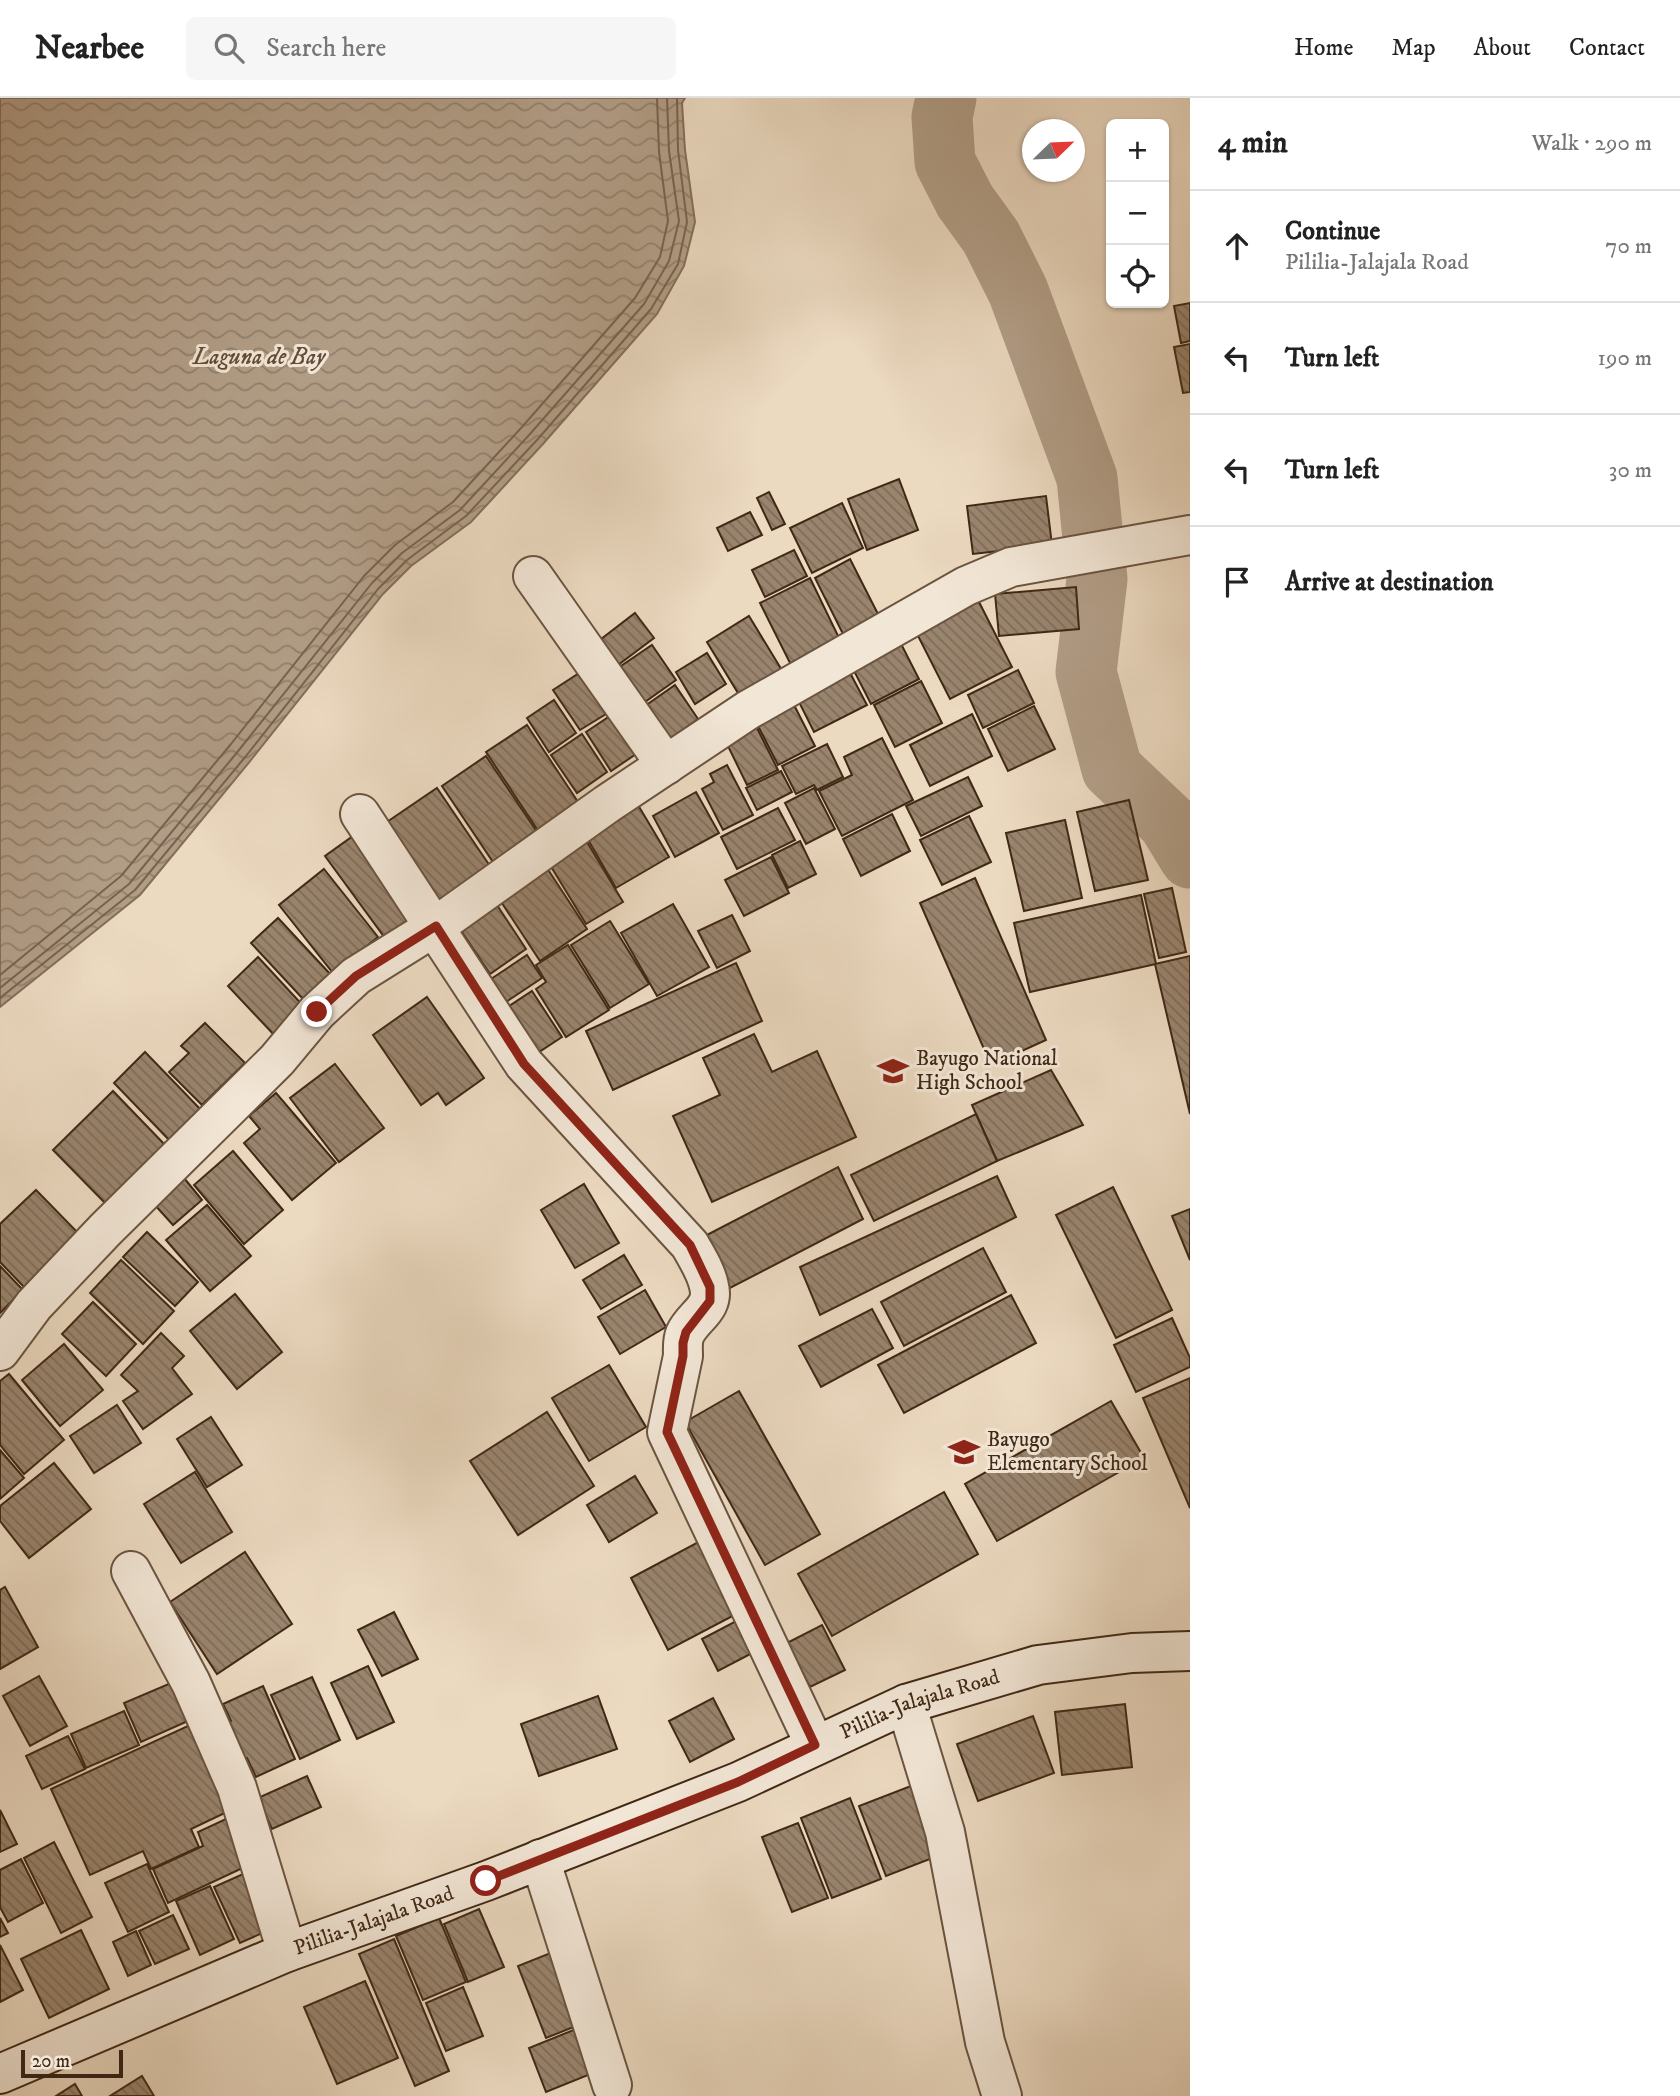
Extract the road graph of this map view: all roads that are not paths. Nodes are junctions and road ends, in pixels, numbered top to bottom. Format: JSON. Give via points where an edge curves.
{"nodes":[{"id":1,"x":1190,"y":535,"type":"edge"},
{"id":2,"x":533,"y":576,"type":"dead end"},
{"id":3,"x":666,"y":765,"type":"junction"},
{"id":4,"x":360,"y":814,"type":"dead end"},
{"id":5,"x":436,"y":926,"type":"junction"},
{"id":6,"x":0,"y":1351,"type":"edge"},
{"id":7,"x":131,"y":1571,"type":"dead end"},
{"id":8,"x":1190,"y":1651,"type":"edge"},
{"id":9,"x":906,"y":1704,"type":"junction"},
{"id":10,"x":815,"y":1745,"type":"junction"},
{"id":11,"x":540,"y":1858,"type":"junction"},
{"id":12,"x":287,"y":1952,"type":"junction"},
{"id":13,"x":0,"y":2074,"type":"edge"},
{"id":14,"x":612,"y":2085,"type":"dead end"},
{"id":15,"x":1002,"y":2096,"type":"edge"}],
"edges":[{"from":1,"to":3,"type":"street","via":[[1011,567],[967,586],[748,710]]},
{"from":2,"to":3,"type":"street"},
{"from":3,"to":5,"type":"street"},
{"from":4,"to":5,"type":"street"},
{"from":5,"to":6,"type":"street","via":[[356,976],[317,1012],[277,1060],[51,1286]]},
{"from":5,"to":10,"type":"street","via":[[524,1064],[690,1245],[703,1270],[710,1301],[686,1332],[667,1432]]},
{"from":7,"to":12,"type":"street","via":[[191,1683],[237,1788]]},
{"from":8,"to":9,"type":"street","name":"Pililia-Jalajala Road","via":[[1038,1665]]},
{"from":9,"to":10,"type":"street","name":"Pililia-Jalajala Road"},
{"from":9,"to":15,"type":"street","via":[[945,1832],[985,2042]]},
{"from":10,"to":11,"type":"street","name":"Pililia-Jalajala Road","via":[[738,1782]]},
{"from":11,"to":12,"type":"street","name":"Pililia-Jalajala Road"},
{"from":11,"to":14,"type":"street"},
{"from":12,"to":13,"type":"street","name":"Pililia-Jalajala Road"}]}
